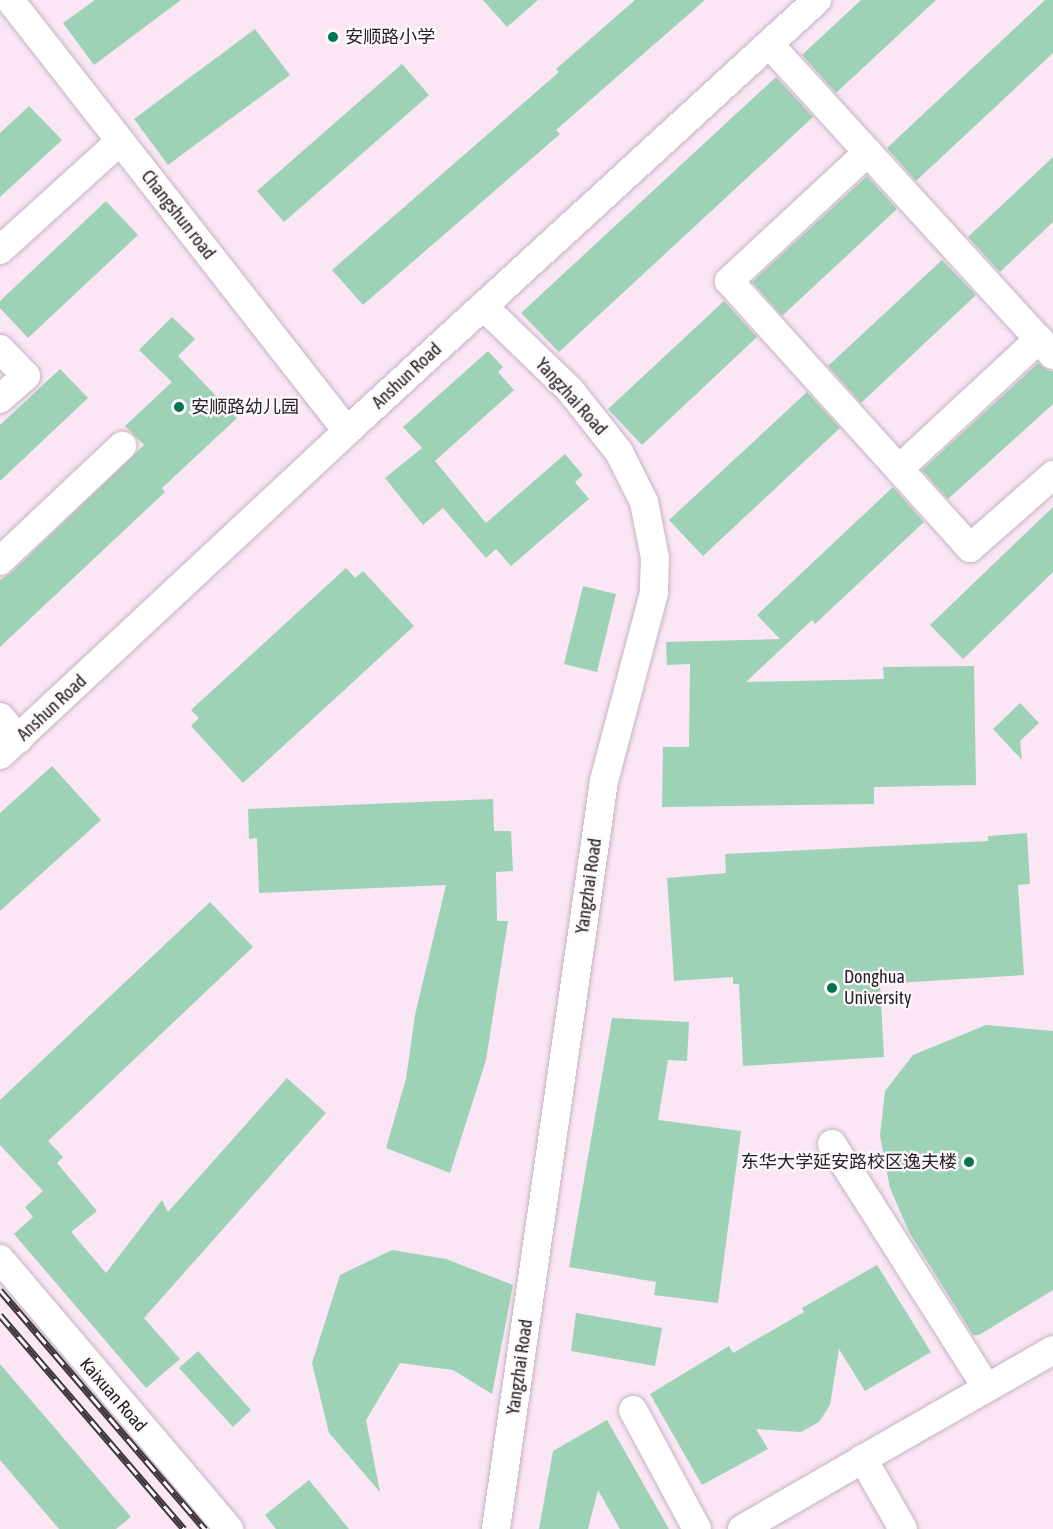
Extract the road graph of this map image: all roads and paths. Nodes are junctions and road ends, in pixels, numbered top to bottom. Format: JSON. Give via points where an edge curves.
{"nodes":[{"id":1,"x":10,"y":0,"type":"edge"},
{"id":2,"x":800,"y":6,"type":"edge"},
{"id":3,"x":769,"y":44,"type":"junction"},
{"id":4,"x":120,"y":141,"type":"junction"},
{"id":5,"x":868,"y":152,"type":"junction"},
{"id":6,"x":0,"y":250,"type":"edge"},
{"id":7,"x":483,"y":306,"type":"junction"},
{"id":8,"x":1046,"y":347,"type":"edge"},
{"id":9,"x":0,"y":349,"type":"edge"},
{"id":10,"x":0,"y":399,"type":"edge"},
{"id":11,"x":347,"y":430,"type":"junction"},
{"id":12,"x":122,"y":446,"type":"dead end"},
{"id":13,"x":899,"y":469,"type":"junction"},
{"id":14,"x":1053,"y":475,"type":"edge"},
{"id":15,"x":0,"y":561,"type":"edge"},
{"id":16,"x":0,"y":717,"type":"edge"},
{"id":17,"x":9,"y":747,"type":"edge"},
{"id":18,"x":832,"y":1144,"type":"dead end"},
{"id":19,"x":0,"y":1259,"type":"edge"},
{"id":20,"x":1053,"y":1350,"type":"edge"},
{"id":21,"x":987,"y":1389,"type":"junction"},
{"id":22,"x":633,"y":1410,"type":"dead end"},
{"id":23,"x":863,"y":1459,"type":"junction"},
{"id":24,"x":229,"y":1529,"type":"edge"},
{"id":25,"x":496,"y":1529,"type":"edge"},
{"id":26,"x":697,"y":1529,"type":"edge"},
{"id":27,"x":742,"y":1529,"type":"edge"},
{"id":28,"x":903,"y":1529,"type":"edge"}],
"edges":[{"from":1,"to":4,"type":"street","name":"Changshun road"},
{"from":2,"to":3,"type":"street","name":"Anshun Road"},
{"from":3,"to":5,"type":"street"},
{"from":3,"to":7,"type":"street","name":"Anshun Road"},
{"from":4,"to":6,"type":"street"},
{"from":4,"to":11,"type":"street","name":"Changshun road"},
{"from":5,"to":8,"type":"street"},
{"from":5,"to":13,"type":"street","via":[[729,281]]},
{"from":7,"to":11,"type":"street","name":"Anshun Road"},
{"from":7,"to":25,"type":"street","name":"Yangzhai Road","via":[[570,390],[619,452],[644,502],[655,558],[654,593],[604,781]]},
{"from":8,"to":13,"type":"street"},
{"from":9,"to":10,"type":"street","via":[[26,376]]},
{"from":11,"to":17,"type":"street","name":"Anshun Road"},
{"from":12,"to":15,"type":"street"},
{"from":13,"to":14,"type":"street","via":[[970,548]]},
{"from":16,"to":17,"type":"street"},
{"from":18,"to":21,"type":"street"},
{"from":19,"to":24,"type":"street","name":"Kaixuan Road"},
{"from":20,"to":21,"type":"street"},
{"from":21,"to":23,"type":"street"},
{"from":22,"to":26,"type":"street"},
{"from":23,"to":27,"type":"street"},
{"from":23,"to":28,"type":"street"}]}
